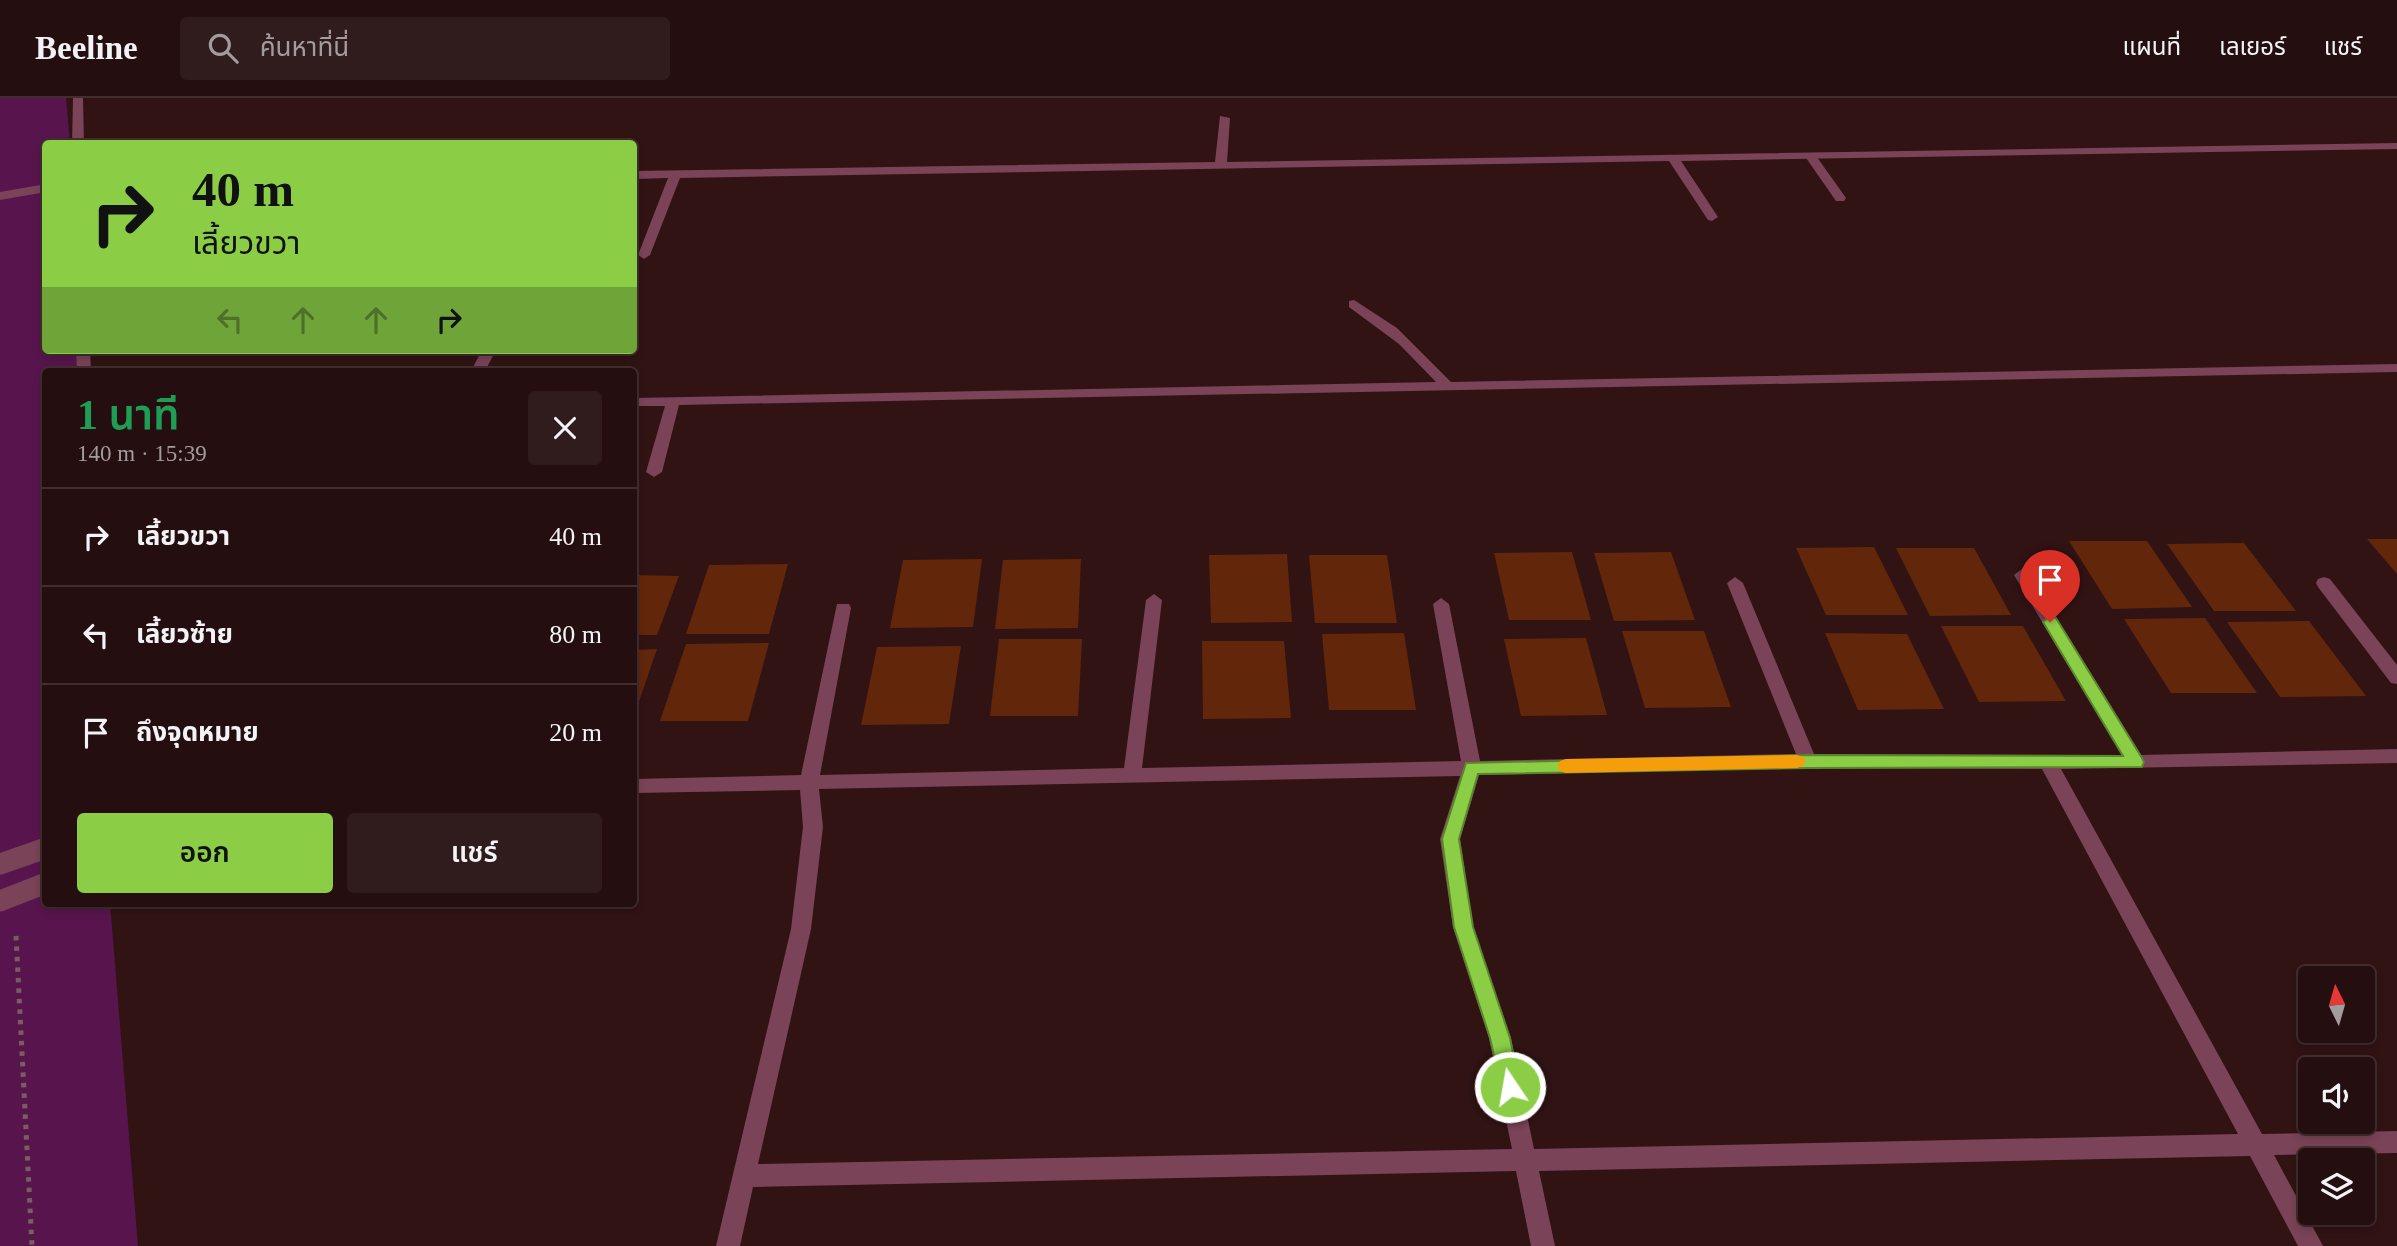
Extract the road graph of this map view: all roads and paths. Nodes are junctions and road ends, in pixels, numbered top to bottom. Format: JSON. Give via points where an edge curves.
{"nodes":[{"id":1,"x":78,"y":98,"type":"edge"},
{"id":2,"x":1224,"y":118,"type":"dead end"},
{"id":3,"x":78,"y":140,"type":"edge"},
{"id":4,"x":2397,"y":146,"type":"edge"},
{"id":5,"x":1810,"y":155,"type":"junction"},
{"id":6,"x":1672,"y":158,"type":"junction"},
{"id":7,"x":1222,"y":164,"type":"junction"},
{"id":8,"x":676,"y":173,"type":"junction"},
{"id":9,"x":637,"y":175,"type":"edge"},
{"id":10,"x":42,"y":189,"type":"edge"},
{"id":11,"x":0,"y":196,"type":"edge"},
{"id":12,"x":1840,"y":198,"type":"dead end"},
{"id":13,"x":1712,"y":217,"type":"dead end"},
{"id":14,"x":644,"y":255,"type":"dead end"},
{"id":15,"x":1354,"y":304,"type":"dead end"},
{"id":16,"x":2397,"y":368,"type":"edge"},
{"id":17,"x":1447,"y":386,"type":"junction"},
{"id":18,"x":637,"y":402,"type":"edge"},
{"id":19,"x":673,"y":402,"type":"junction"},
{"id":20,"x":654,"y":472,"type":"dead end"},
{"id":21,"x":2022,"y":575,"type":"dead end"},
{"id":22,"x":1735,"y":583,"type":"dead end"},
{"id":23,"x":2324,"y":583,"type":"dead end"},
{"id":24,"x":1154,"y":600,"type":"dead end"},
{"id":25,"x":1441,"y":604,"type":"dead end"},
{"id":26,"x":843,"y":608,"type":"dead end"},
{"id":27,"x":2397,"y":678,"type":"edge"},
{"id":28,"x":2397,"y":756,"type":"edge"},
{"id":29,"x":1808,"y":761,"type":"junction"},
{"id":30,"x":2047,"y":761,"type":"junction"},
{"id":31,"x":2136,"y":762,"type":"junction"},
{"id":32,"x":1472,"y":768,"type":"junction"},
{"id":33,"x":1132,"y":775,"type":"junction"},
{"id":34,"x":809,"y":782,"type":"junction"},
{"id":35,"x":637,"y":786,"type":"edge"},
{"id":36,"x":42,"y":849,"type":"edge"},
{"id":37,"x":0,"y":864,"type":"edge"},
{"id":38,"x":42,"y":885,"type":"edge"},
{"id":39,"x":0,"y":901,"type":"edge"},
{"id":40,"x":16,"y":934,"type":"dead end"},
{"id":41,"x":2397,"y":1142,"type":"edge"},
{"id":42,"x":2254,"y":1145,"type":"junction"},
{"id":43,"x":1526,"y":1161,"type":"junction"},
{"id":44,"x":744,"y":1176,"type":"junction"},
{"id":45,"x":32,"y":1246,"type":"edge"},
{"id":46,"x":728,"y":1246,"type":"edge"},
{"id":47,"x":1543,"y":1246,"type":"edge"},
{"id":48,"x":2311,"y":1246,"type":"edge"}],
"edges":[{"from":1,"to":3,"type":"street"},
{"from":2,"to":7,"type":"street"},
{"from":4,"to":5,"type":"street"},
{"from":5,"to":6,"type":"street"},
{"from":5,"to":12,"type":"street"},
{"from":6,"to":7,"type":"street"},
{"from":6,"to":13,"type":"street"},
{"from":7,"to":8,"type":"street"},
{"from":8,"to":9,"type":"street"},
{"from":8,"to":14,"type":"street"},
{"from":10,"to":11,"type":"street"},
{"from":15,"to":17,"type":"street","via":[[1415,349]]},
{"from":16,"to":17,"type":"street"},
{"from":17,"to":19,"type":"street"},
{"from":18,"to":19,"type":"street"},
{"from":19,"to":20,"type":"street"},
{"from":21,"to":31,"type":"street"},
{"from":22,"to":29,"type":"street"},
{"from":23,"to":27,"type":"street"},
{"from":24,"to":33,"type":"street"},
{"from":25,"to":32,"type":"street"},
{"from":26,"to":34,"type":"street"},
{"from":28,"to":31,"type":"street"},
{"from":29,"to":30,"type":"street"},
{"from":29,"to":32,"type":"street"},
{"from":30,"to":31,"type":"street"},
{"from":30,"to":42,"type":"street"},
{"from":32,"to":33,"type":"street"},
{"from":32,"to":43,"type":"street","via":[[1450,839],[1463,927],[1500,1038]]},
{"from":33,"to":34,"type":"street"},
{"from":34,"to":35,"type":"street"},
{"from":34,"to":44,"type":"street","via":[[814,827],[801,929]]},
{"from":36,"to":37,"type":"street","bridge":true},
{"from":38,"to":39,"type":"street","bridge":true},
{"from":40,"to":45,"type":"path"},
{"from":41,"to":42,"type":"street"},
{"from":42,"to":43,"type":"street"},
{"from":42,"to":48,"type":"street"},
{"from":43,"to":44,"type":"street"},
{"from":43,"to":47,"type":"street"},
{"from":44,"to":46,"type":"street"}]}
